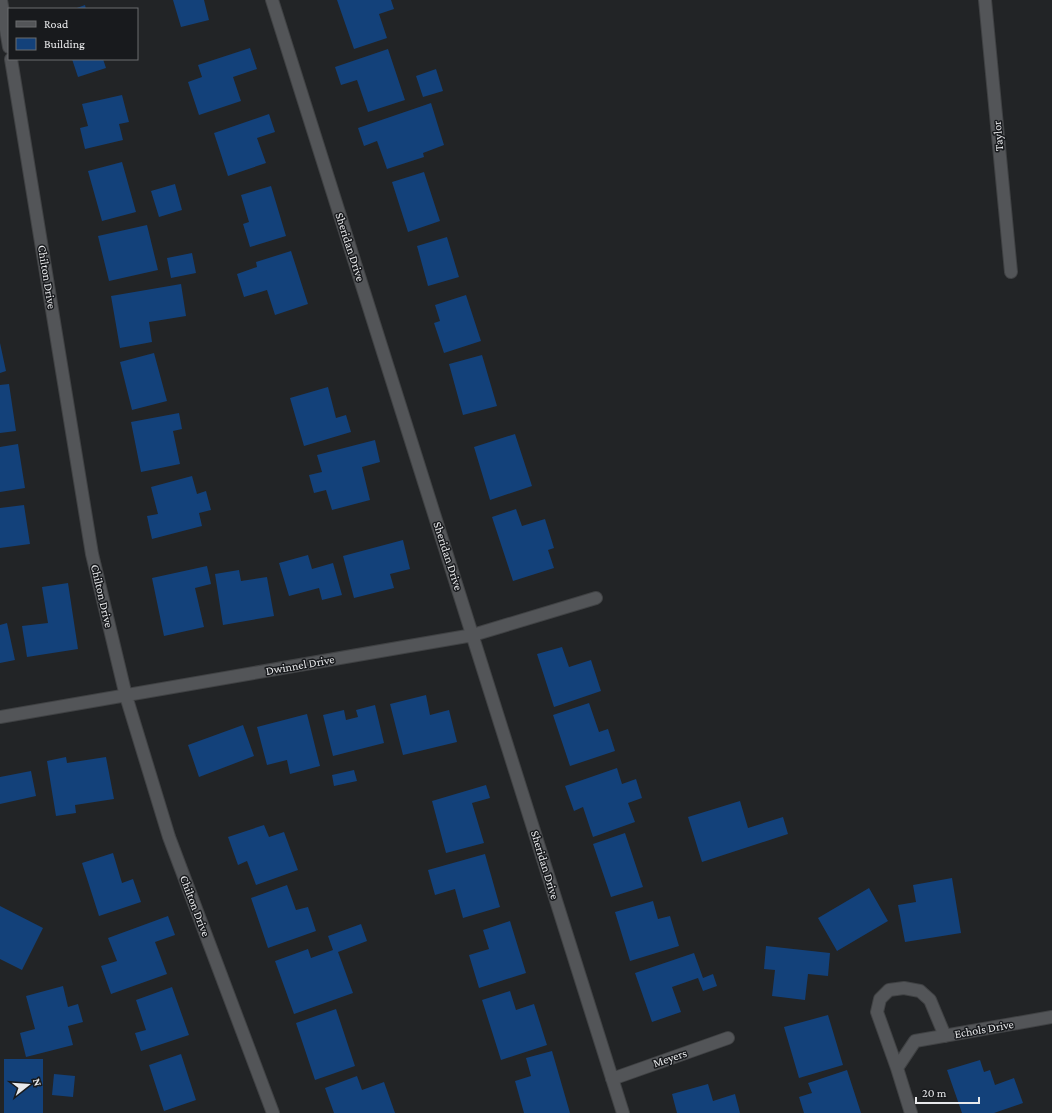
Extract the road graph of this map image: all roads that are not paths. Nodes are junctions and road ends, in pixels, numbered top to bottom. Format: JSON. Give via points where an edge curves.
{"nodes":[{"id":1,"x":1,"y":0,"type":"edge"},
{"id":2,"x":272,"y":0,"type":"edge"},
{"id":3,"x":985,"y":0,"type":"edge"},
{"id":4,"x":8,"y":41,"type":"edge"},
{"id":5,"x":11,"y":60,"type":"edge"},
{"id":6,"x":1011,"y":272,"type":"dead end"},
{"id":7,"x":596,"y":598,"type":"dead end"},
{"id":8,"x":473,"y":635,"type":"junction"},
{"id":9,"x":126,"y":696,"type":"junction"},
{"id":10,"x":0,"y":717,"type":"edge"},
{"id":11,"x":1052,"y":1017,"type":"edge"},
{"id":12,"x":945,"y":1036,"type":"junction"},
{"id":13,"x":728,"y":1038,"type":"dead end"},
{"id":14,"x":897,"y":1068,"type":"junction"},
{"id":15,"x":612,"y":1079,"type":"junction"},
{"id":16,"x":274,"y":1113,"type":"edge"},
{"id":17,"x":623,"y":1113,"type":"edge"},
{"id":18,"x":911,"y":1113,"type":"edge"}],
"edges":[{"from":1,"to":4,"type":"street"},
{"from":2,"to":8,"type":"street","name":"Sheridan Drive"},
{"from":3,"to":6,"type":"street","name":"Taylor"},
{"from":5,"to":9,"type":"street","name":"Chilton Drive","via":[[92,554]]},
{"from":7,"to":8,"type":"street","name":"Dwinnel Drive"},
{"from":8,"to":9,"type":"street","name":"Dwinnel Drive"},
{"from":8,"to":15,"type":"street","name":"Sheridan Drive"},
{"from":9,"to":10,"type":"street","name":"Dwinnel Drive"},
{"from":9,"to":16,"type":"street","name":"Chilton Drive","via":[[169,837]]},
{"from":11,"to":12,"type":"street","name":"Echols Drive"},
{"from":12,"to":14,"type":"street","name":"Echols Drive","via":[[915,1041]]},
{"from":12,"to":14,"type":"street","via":[[930,1000],[920,991],[904,988],[889,990],[880,999],[878,1012]]},
{"from":13,"to":15,"type":"street","name":"Meyers"},
{"from":14,"to":18,"type":"street"},
{"from":15,"to":17,"type":"street","name":"Sheridan Drive"}]}
